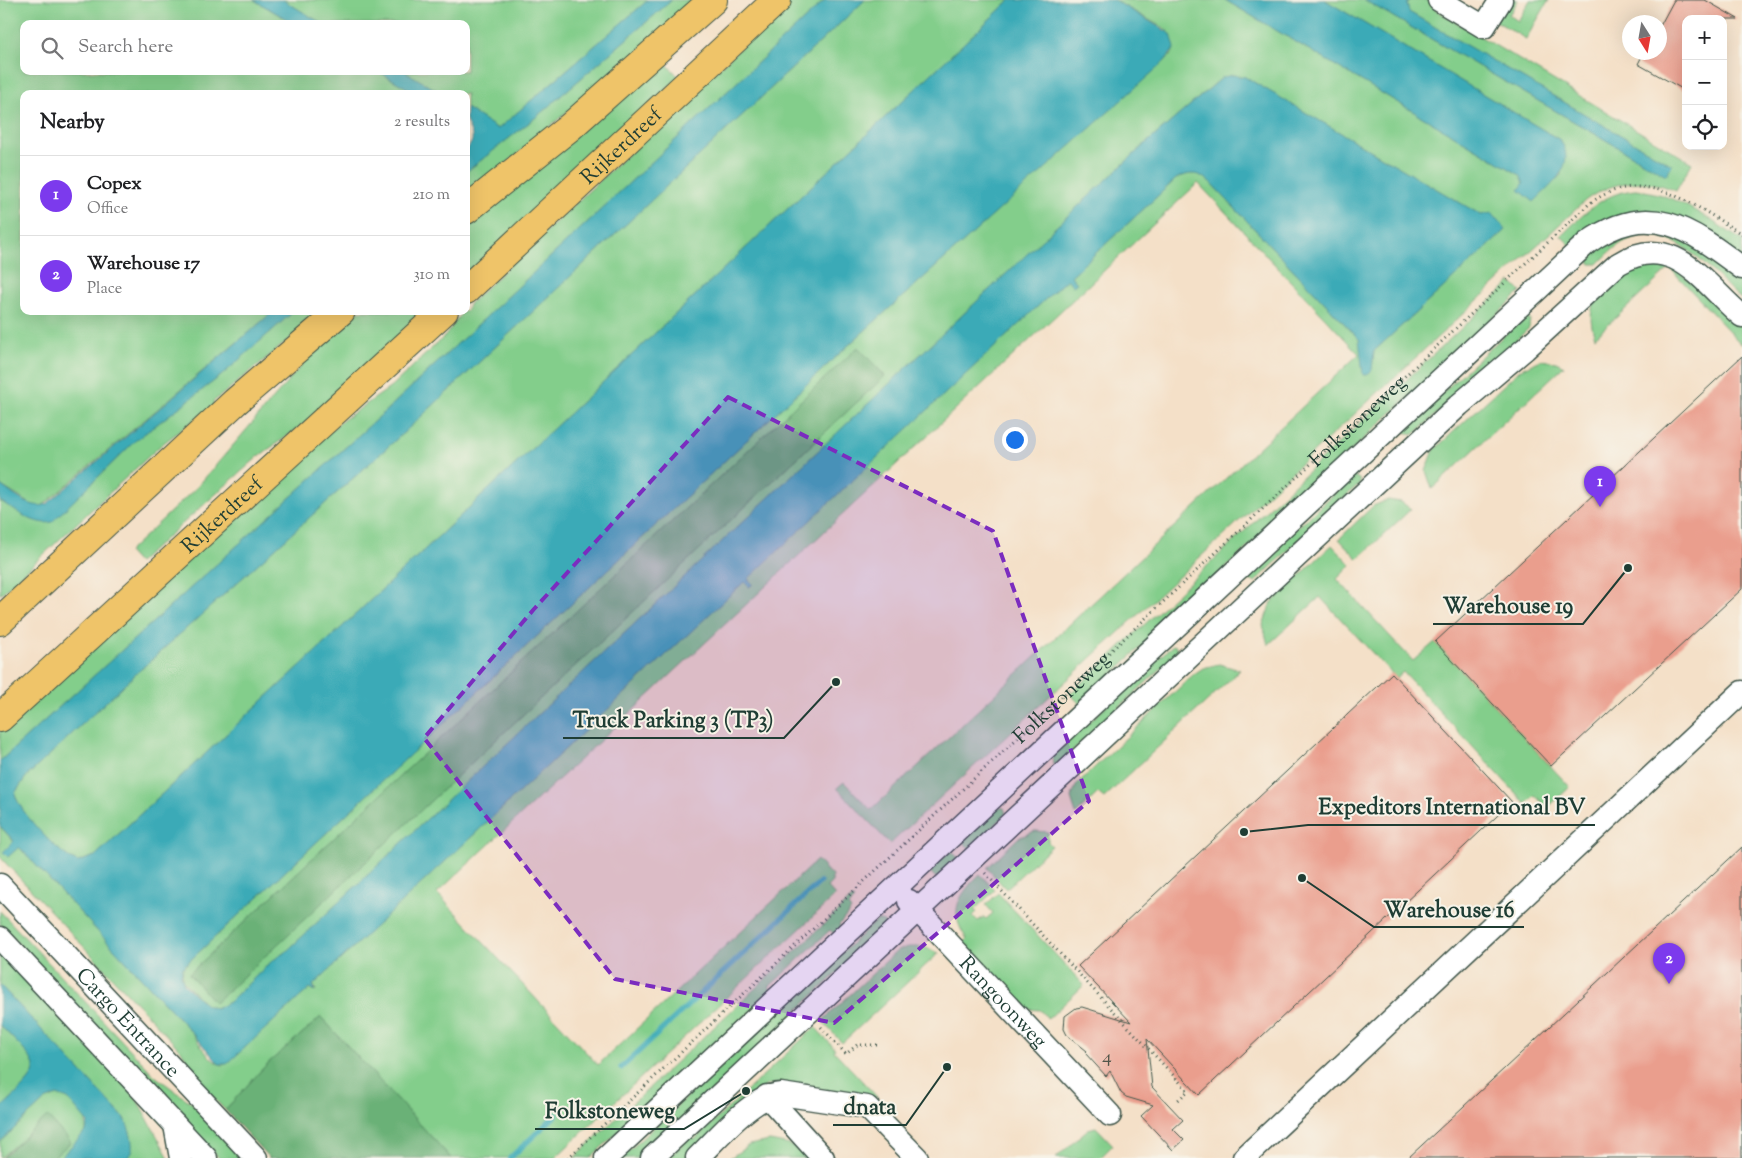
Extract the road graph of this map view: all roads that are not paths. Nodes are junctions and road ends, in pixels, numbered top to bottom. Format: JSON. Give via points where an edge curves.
{"nodes":[{"id":1,"x":713,"y":0,"type":"edge"},
{"id":2,"x":777,"y":0,"type":"edge"},
{"id":3,"x":1439,"y":0,"type":"edge"},
{"id":4,"x":1501,"y":0,"type":"edge"},
{"id":5,"x":470,"y":207,"type":"edge"},
{"id":6,"x":1742,"y":268,"type":"edge"},
{"id":7,"x":470,"y":286,"type":"edge"},
{"id":8,"x":1536,"y":289,"type":"junction"},
{"id":9,"x":336,"y":315,"type":"edge"},
{"id":10,"x":440,"y":315,"type":"edge"},
{"id":11,"x":1561,"y":316,"type":"junction"},
{"id":12,"x":1742,"y":316,"type":"edge"},
{"id":13,"x":1370,"y":446,"type":"junction"},
{"id":14,"x":1391,"y":469,"type":"junction"},
{"id":15,"x":1202,"y":602,"type":"junction"},
{"id":16,"x":0,"y":622,"type":"edge"},
{"id":17,"x":1224,"y":626,"type":"junction"},
{"id":18,"x":1742,"y":692,"type":"edge"},
{"id":19,"x":0,"y":718,"type":"edge"},
{"id":20,"x":1018,"y":774,"type":"junction"},
{"id":21,"x":1039,"y":798,"type":"junction"},
{"id":22,"x":0,"y":885,"type":"edge"},
{"id":23,"x":897,"y":887,"type":"junction"},
{"id":24,"x":919,"y":911,"type":"junction"},
{"id":25,"x":0,"y":938,"type":"edge"},
{"id":26,"x":767,"y":1096,"type":"junction"},
{"id":27,"x":1110,"y":1115,"type":"dead end"},
{"id":28,"x":734,"y":1124,"type":"junction"},
{"id":29,"x":175,"y":1125,"type":"junction"},
{"id":30,"x":181,"y":1158,"type":"edge"},
{"id":31,"x":206,"y":1158,"type":"edge"},
{"id":32,"x":256,"y":1158,"type":"edge"},
{"id":33,"x":606,"y":1158,"type":"edge"},
{"id":34,"x":652,"y":1158,"type":"edge"},
{"id":35,"x":697,"y":1158,"type":"edge"},
{"id":36,"x":719,"y":1158,"type":"edge"},
{"id":37,"x":823,"y":1158,"type":"edge"},
{"id":38,"x":917,"y":1158,"type":"edge"},
{"id":39,"x":1244,"y":1158,"type":"edge"}],
"edges":[{"from":1,"to":5,"type":"highway","via":[[570,126]]},
{"from":2,"to":7,"type":"highway","name":"Rijkerdreef"},
{"from":3,"to":4,"type":"street","via":[[1484,28]]},
{"from":6,"to":8,"type":"street","name":"Folkstoneweg","via":[[1692,232],[1663,223],[1634,222],[1610,228],[1594,238]]},
{"from":8,"to":11,"type":"street"},
{"from":8,"to":13,"type":"street","name":"Folkstoneweg"},
{"from":9,"to":16,"type":"highway","via":[[235,402]]},
{"from":10,"to":19,"type":"highway","name":"Rijkerdreef"},
{"from":11,"to":12,"type":"street","via":[[1618,264],[1633,256],[1654,253],[1673,257],[1688,266]]},
{"from":11,"to":14,"type":"street"},
{"from":13,"to":14,"type":"street","name":"Folkstoneweg"},
{"from":13,"to":15,"type":"street","name":"Folkstoneweg"},
{"from":14,"to":17,"type":"street"},
{"from":15,"to":17,"type":"street"},
{"from":15,"to":20,"type":"street","name":"Folkstoneweg"},
{"from":17,"to":21,"type":"street"},
{"from":18,"to":39,"type":"street"},
{"from":20,"to":21,"type":"street","name":"Folkstoneweg"},
{"from":20,"to":23,"type":"street","name":"Folkstoneweg"},
{"from":21,"to":24,"type":"street"},
{"from":22,"to":32,"type":"street","name":"Cargo Entrance"},
{"from":23,"to":24,"type":"street","name":"Rangoonweg"},
{"from":23,"to":33,"type":"street","name":"Folkstoneweg"},
{"from":24,"to":27,"type":"street","name":"Rangoonweg"},
{"from":24,"to":34,"type":"street"},
{"from":25,"to":29,"type":"street","name":"Cargo Entrance"},
{"from":26,"to":28,"type":"street"},
{"from":26,"to":37,"type":"street"},
{"from":26,"to":38,"type":"street","via":[[781,1094],[867,1107]]},
{"from":28,"to":35,"type":"street"},
{"from":28,"to":36,"type":"street","via":[[725,1152]]},
{"from":29,"to":30,"type":"street"},
{"from":29,"to":31,"type":"street","name":"Cargo Entrance"}]}
